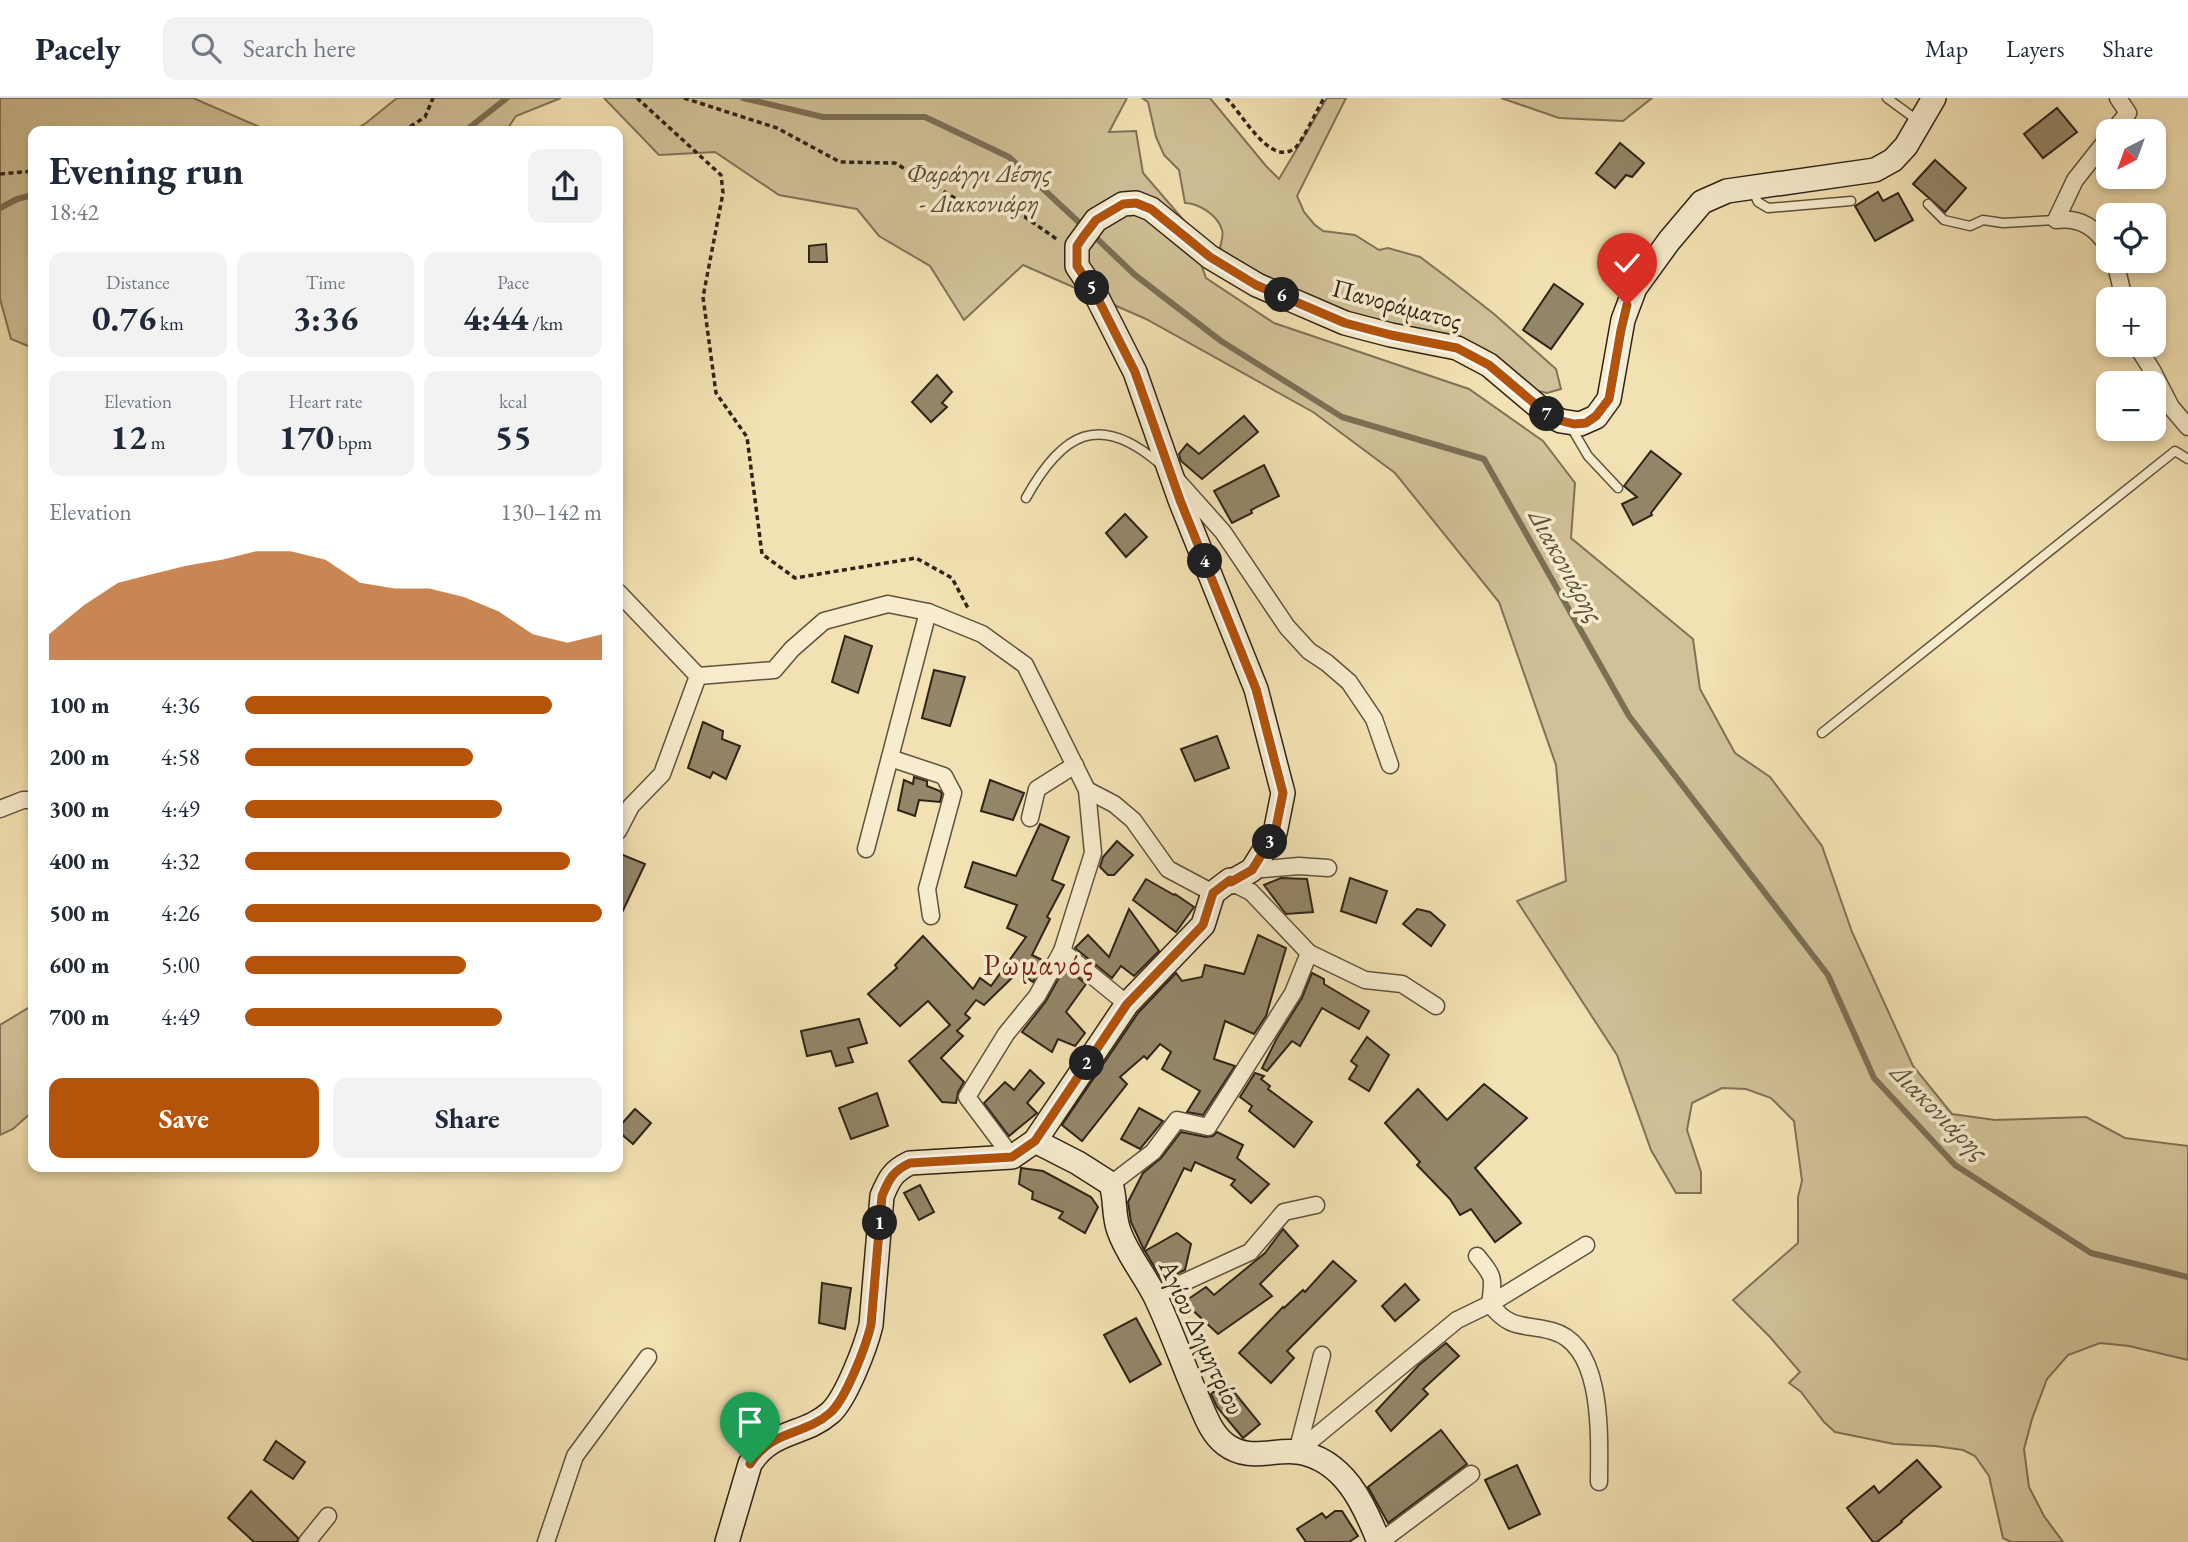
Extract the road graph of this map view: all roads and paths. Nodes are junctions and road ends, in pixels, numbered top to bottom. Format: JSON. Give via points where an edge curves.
{"nodes":[{"id":1,"x":433,"y":98,"type":"edge"},
{"id":2,"x":637,"y":98,"type":"edge"},
{"id":3,"x":684,"y":98,"type":"edge"},
{"id":4,"x":1226,"y":98,"type":"edge"},
{"id":5,"x":1324,"y":98,"type":"edge"},
{"id":6,"x":1887,"y":98,"type":"edge"},
{"id":7,"x":1898,"y":98,"type":"edge"},
{"id":8,"x":1934,"y":98,"type":"edge"},
{"id":9,"x":2118,"y":98,"type":"edge"},
{"id":10,"x":1910,"y":115,"type":"junction"},
{"id":11,"x":2123,"y":119,"type":"edge"},
{"id":12,"x":411,"y":126,"type":"edge"},
{"id":13,"x":2096,"y":153,"type":"edge"},
{"id":14,"x":28,"y":171,"type":"edge"},
{"id":15,"x":0,"y":174,"type":"edge"},
{"id":16,"x":1751,"y":187,"type":"junction"},
{"id":17,"x":1851,"y":201,"type":"dead end"},
{"id":18,"x":1928,"y":204,"type":"dead end"},
{"id":19,"x":2056,"y":220,"type":"junction"},
{"id":20,"x":2096,"y":233,"type":"edge"},
{"id":21,"x":1085,"y":237,"type":"junction"},
{"id":22,"x":2144,"y":357,"type":"edge"},
{"id":23,"x":1569,"y":423,"type":"junction"},
{"id":24,"x":2188,"y":427,"type":"edge"},
{"id":25,"x":2188,"y":459,"type":"edge"},
{"id":26,"x":1170,"y":472,"type":"junction"},
{"id":27,"x":1618,"y":488,"type":"dead end"},
{"id":28,"x":1026,"y":498,"type":"dead end"},
{"id":29,"x":623,"y":597,"type":"edge"},
{"id":30,"x":928,"y":612,"type":"junction"},
{"id":31,"x":982,"y":634,"type":"junction"},
{"id":32,"x":698,"y":676,"type":"junction"},
{"id":33,"x":1822,"y":733,"type":"dead end"},
{"id":34,"x":890,"y":758,"type":"junction"},
{"id":35,"x":1075,"y":765,"type":"junction"},
{"id":36,"x":1390,"y":765,"type":"dead end"},
{"id":37,"x":1087,"y":790,"type":"junction"},
{"id":38,"x":28,"y":800,"type":"edge"},
{"id":39,"x":0,"y":808,"type":"edge"},
{"id":40,"x":1030,"y":818,"type":"dead end"},
{"id":41,"x":623,"y":821,"type":"edge"},
{"id":42,"x":866,"y":849,"type":"dead end"},
{"id":43,"x":1328,"y":868,"type":"dead end"},
{"id":44,"x":1252,"y":870,"type":"junction"},
{"id":45,"x":1222,"y":887,"type":"junction"},
{"id":46,"x":931,"y":916,"type":"dead end"},
{"id":47,"x":1062,"y":951,"type":"junction"},
{"id":48,"x":1309,"y":953,"type":"junction"},
{"id":49,"x":1127,"y":1004,"type":"junction"},
{"id":50,"x":1436,"y":1006,"type":"dead end"},
{"id":51,"x":1035,"y":1141,"type":"junction"},
{"id":52,"x":1012,"y":1157,"type":"junction"},
{"id":53,"x":1111,"y":1184,"type":"junction"},
{"id":54,"x":1316,"y":1205,"type":"dead end"},
{"id":55,"x":1586,"y":1245,"type":"dead end"},
{"id":56,"x":1477,"y":1256,"type":"dead end"},
{"id":57,"x":1154,"y":1296,"type":"junction"},
{"id":58,"x":1490,"y":1304,"type":"junction"},
{"id":59,"x":1322,"y":1355,"type":"dead end"},
{"id":60,"x":648,"y":1357,"type":"dead end"},
{"id":61,"x":1297,"y":1452,"type":"junction"},
{"id":62,"x":1471,"y":1474,"type":"dead end"},
{"id":63,"x":1599,"y":1482,"type":"dead end"},
{"id":64,"x":328,"y":1516,"type":"dead end"},
{"id":65,"x":306,"y":1542,"type":"edge"},
{"id":66,"x":546,"y":1542,"type":"edge"},
{"id":67,"x":727,"y":1542,"type":"edge"},
{"id":68,"x":1380,"y":1542,"type":"edge"}],
"edges":[{"from":1,"to":12,"type":"path","via":[[425,117]]},
{"from":2,"to":31,"type":"path","via":[[722,175],[704,297],[716,393],[747,437],[762,554],[795,578],[916,558],[952,578]]},
{"from":3,"to":21,"type":"path","via":[[777,128],[840,162],[895,163],[960,201]]},
{"from":4,"to":5,"type":"path","via":[[1258,137],[1271,149],[1283,152],[1296,147]]},
{"from":6,"to":10,"type":"lane"},
{"from":7,"to":10,"type":"lane"},
{"from":8,"to":10,"type":"main road"},
{"from":9,"to":11,"type":"street","via":[[2128,113]]},
{"from":10,"to":16,"type":"main road","via":[[1906,146],[1875,170]]},
{"from":13,"to":19,"type":"street","via":[[2075,180]]},
{"from":14,"to":15,"type":"path"},
{"from":16,"to":17,"type":"lane","via":[[1758,202],[1768,208]]},
{"from":16,"to":23,"type":"main road","via":[[1702,202],[1669,241],[1627,305],[1606,404],[1586,423]]},
{"from":18,"to":19,"type":"lane","via":[[1944,220],[1970,226],[1983,220]]},
{"from":19,"to":20,"type":"street","via":[[2073,220]]},
{"from":21,"to":23,"type":"main road","name":"Πανοράματος","via":[[1123,204],[1136,203],[1151,209],[1210,257],[1256,285],[1345,323],[1467,352],[1496,370],[1541,410]]},
{"from":21,"to":26,"type":"main road","via":[[1077,266],[1135,372]]},
{"from":22,"to":24,"type":"street","via":[[2171,407]]},
{"from":23,"to":27,"type":"lane","via":[[1588,456]]},
{"from":25,"to":33,"type":"lane","via":[[2175,451]]},
{"from":26,"to":28,"type":"lane","via":[[1125,439],[1096,433],[1070,443],[1054,457]]},
{"from":26,"to":36,"type":"street","via":[[1223,533],[1287,627],[1349,682],[1374,719]]},
{"from":26,"to":44,"type":"main road","via":[[1256,689],[1283,793],[1275,833]]},
{"from":29,"to":32,"type":"street"},
{"from":30,"to":31,"type":"street"},
{"from":30,"to":32,"type":"street","via":[[888,604],[824,621],[774,670]]},
{"from":30,"to":34,"type":"street"},
{"from":31,"to":35,"type":"street","via":[[1025,665]]},
{"from":32,"to":41,"type":"street","via":[[662,774],[631,806]]},
{"from":34,"to":42,"type":"street"},
{"from":34,"to":46,"type":"street","via":[[944,776],[953,793],[927,889]]},
{"from":35,"to":37,"type":"street"},
{"from":35,"to":40,"type":"street","via":[[1037,789]]},
{"from":37,"to":45,"type":"street","via":[[1133,820],[1168,869]]},
{"from":37,"to":47,"type":"street","via":[[1093,853]]},
{"from":38,"to":39,"type":"street"},
{"from":43,"to":44,"type":"street"},
{"from":44,"to":45,"type":"main road"},
{"from":45,"to":48,"type":"street","via":[[1251,892]]},
{"from":45,"to":49,"type":"main road","via":[[1203,925]]},
{"from":47,"to":49,"type":"street"},
{"from":47,"to":52,"type":"street","via":[[1037,996],[1006,1034],[967,1097]]},
{"from":48,"to":50,"type":"street","via":[[1365,979],[1402,984]]},
{"from":48,"to":53,"type":"street","via":[[1293,993],[1208,1127],[1177,1120],[1153,1153]]},
{"from":49,"to":51,"type":"main road"},
{"from":51,"to":52,"type":"main road"},
{"from":51,"to":53,"type":"main road"},
{"from":52,"to":67,"type":"main road","via":[[910,1163],[898,1168],[888,1181],[882,1196],[867,1342],[830,1413],[757,1452]]},
{"from":53,"to":57,"type":"main road","name":"Αγίου Δημητρίου","via":[[1120,1234]]},
{"from":54,"to":57,"type":"street","via":[[1284,1212],[1250,1252]]},
{"from":55,"to":58,"type":"street"},
{"from":56,"to":58,"type":"street","via":[[1493,1280]]},
{"from":57,"to":61,"type":"main road","name":"Αγίου Δημητρίου","via":[[1216,1434],[1227,1445],[1256,1455]]},
{"from":58,"to":61,"type":"street","via":[[1457,1320]]},
{"from":58,"to":63,"type":"street","via":[[1511,1324],[1555,1331],[1582,1353],[1592,1375]]},
{"from":59,"to":61,"type":"street"},
{"from":60,"to":66,"type":"street","via":[[575,1456]]},
{"from":61,"to":68,"type":"main road","name":"Αγίου Δημητρίου","via":[[1323,1461],[1353,1488]]},
{"from":62,"to":68,"type":"street"},
{"from":64,"to":65,"type":"street"}]}
